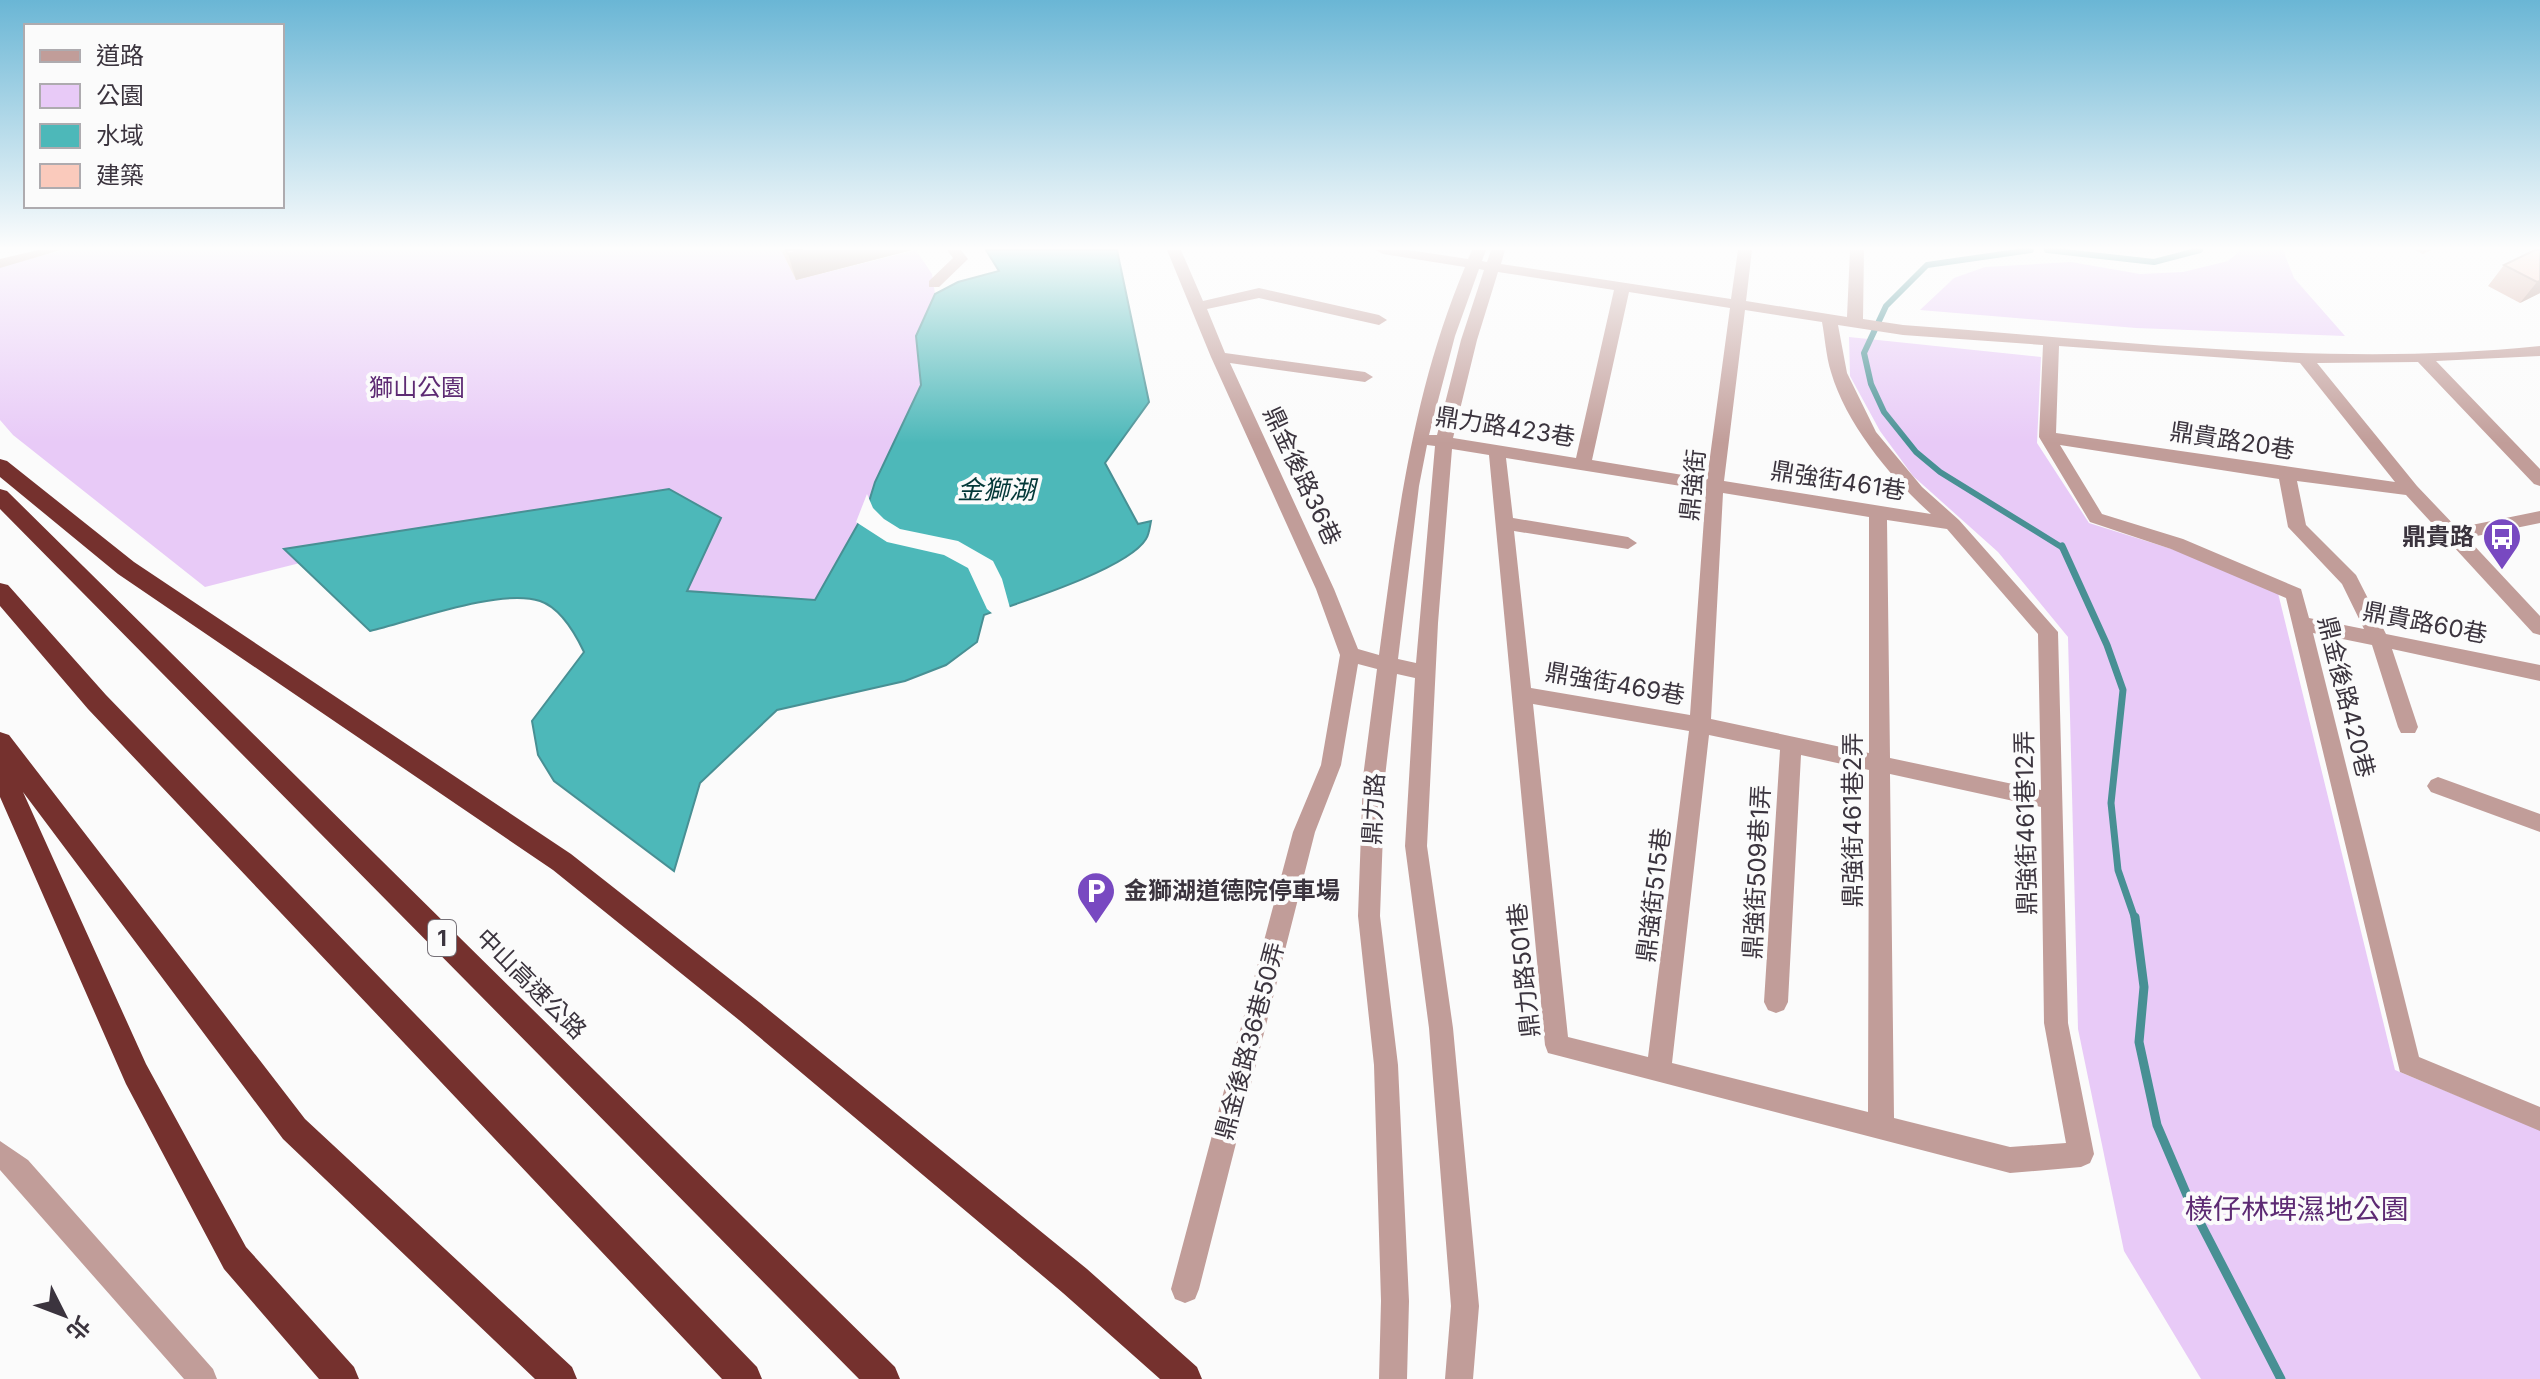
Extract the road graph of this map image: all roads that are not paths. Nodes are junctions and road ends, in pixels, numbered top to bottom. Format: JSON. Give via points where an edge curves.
{"nodes":[{"id":1,"x":1202,"y":314,"type":"edge"},
{"id":2,"x":1354,"y":314,"type":"edge"},
{"id":3,"x":1460,"y":314,"type":"edge"},
{"id":4,"x":1473,"y":314,"type":"edge"},
{"id":5,"x":1617,"y":314,"type":"edge"},
{"id":6,"x":1738,"y":314,"type":"edge"},
{"id":7,"x":1793,"y":314,"type":"edge"},
{"id":8,"x":1855,"y":314,"type":"edge"},
{"id":9,"x":1379,"y":320,"type":"dead end"},
{"id":10,"x":1829,"y":320,"type":"junction"},
{"id":11,"x":1855,"y":324,"type":"junction"},
{"id":12,"x":2051,"y":342,"type":"junction"},
{"id":13,"x":2540,"y":351,"type":"edge"},
{"id":14,"x":1219,"y":357,"type":"junction"},
{"id":15,"x":2423,"y":357,"type":"junction"},
{"id":16,"x":2305,"y":358,"type":"junction"},
{"id":17,"x":1365,"y":377,"type":"dead end"},
{"id":18,"x":2047,"y":437,"type":"junction"},
{"id":19,"x":1420,"y":438,"type":"junction"},
{"id":20,"x":1444,"y":442,"type":"junction"},
{"id":21,"x":1497,"y":450,"type":"junction"},
{"id":22,"x":1583,"y":464,"type":"junction"},
{"id":23,"x":0,"y":466,"type":"edge"},
{"id":24,"x":2287,"y":474,"type":"junction"},
{"id":25,"x":2540,"y":480,"type":"edge"},
{"id":26,"x":1715,"y":486,"type":"junction"},
{"id":27,"x":2411,"y":490,"type":"junction"},
{"id":28,"x":0,"y":496,"type":"edge"},
{"id":29,"x":1878,"y":512,"type":"junction"},
{"id":30,"x":2540,"y":517,"type":"edge"},
{"id":31,"x":1504,"y":523,"type":"junction"},
{"id":32,"x":1953,"y":524,"type":"junction"},
{"id":33,"x":2452,"y":535,"type":"junction"},
{"id":34,"x":1628,"y":543,"type":"dead end"},
{"id":35,"x":0,"y":591,"type":"edge"},
{"id":36,"x":2301,"y":623,"type":"junction"},
{"id":37,"x":2540,"y":628,"type":"edge"},
{"id":38,"x":2380,"y":641,"type":"junction"},
{"id":39,"x":1350,"y":655,"type":"junction"},
{"id":40,"x":1390,"y":664,"type":"junction"},
{"id":41,"x":1425,"y":673,"type":"junction"},
{"id":42,"x":2540,"y":673,"type":"edge"},
{"id":43,"x":1522,"y":694,"type":"junction"},
{"id":44,"x":1700,"y":725,"type":"junction"},
{"id":45,"x":2408,"y":727,"type":"dead end"},
{"id":46,"x":0,"y":742,"type":"edge"},
{"id":47,"x":1791,"y":744,"type":"junction"},
{"id":48,"x":1878,"y":763,"type":"junction"},
{"id":49,"x":0,"y":768,"type":"edge"},
{"id":50,"x":2438,"y":786,"type":"dead end"},
{"id":51,"x":2052,"y":801,"type":"junction"},
{"id":52,"x":2540,"y":823,"type":"edge"},
{"id":53,"x":1776,"y":1002,"type":"dead end"},
{"id":54,"x":1659,"y":1071,"type":"junction"},
{"id":55,"x":2540,"y":1119,"type":"edge"},
{"id":56,"x":1881,"y":1128,"type":"junction"},
{"id":57,"x":0,"y":1154,"type":"edge"},
{"id":58,"x":2081,"y":1154,"type":"joint"},
{"id":59,"x":1185,"y":1289,"type":"dead end"},
{"id":60,"x":203,"y":1379,"type":"edge"},
{"id":61,"x":342,"y":1379,"type":"edge"},
{"id":62,"x":560,"y":1379,"type":"edge"},
{"id":63,"x":745,"y":1379,"type":"edge"},
{"id":64,"x":883,"y":1379,"type":"edge"},
{"id":65,"x":1185,"y":1379,"type":"edge"},
{"id":66,"x":1393,"y":1379,"type":"edge"},
{"id":67,"x":1459,"y":1379,"type":"edge"}],
"edges":[{"from":1,"to":14,"type":"street","name":"鼎金後路36巷"},
{"from":2,"to":9,"type":"street"},
{"from":3,"to":19,"type":"street","name":"鼎力路","via":[[1430,393]]},
{"from":4,"to":20,"type":"street","name":"鼎力路"},
{"from":5,"to":22,"type":"street"},
{"from":6,"to":26,"type":"street","name":"鼎強街"},
{"from":7,"to":10,"type":"street"},
{"from":8,"to":11,"type":"street"},
{"from":10,"to":11,"type":"street"},
{"from":10,"to":32,"type":"street","name":"鼎強街461巷12弄","via":[[1839,373],[1869,434],[1916,491]]},
{"from":11,"to":12,"type":"street"},
{"from":12,"to":16,"type":"street"},
{"from":12,"to":18,"type":"street"},
{"from":13,"to":15,"type":"street"},
{"from":14,"to":17,"type":"street"},
{"from":14,"to":39,"type":"street","name":"鼎金後路36巷"},
{"from":15,"to":16,"type":"street"},
{"from":15,"to":25,"type":"street"},
{"from":16,"to":27,"type":"street"},
{"from":18,"to":24,"type":"street","name":"鼎貴路20巷"},
{"from":18,"to":36,"type":"street","name":"鼎金後路420巷","via":[[2096,518],[2177,544],[2294,594]]},
{"from":19,"to":20,"type":"street","name":"鼎力路423巷"},
{"from":19,"to":40,"type":"street","name":"鼎力路"},
{"from":20,"to":21,"type":"street","name":"鼎力路423巷"},
{"from":20,"to":41,"type":"street","name":"鼎力路"},
{"from":21,"to":22,"type":"street","name":"鼎力路423巷"},
{"from":21,"to":31,"type":"street","name":"鼎力路501巷"},
{"from":22,"to":26,"type":"street","name":"鼎力路423巷"},
{"from":23,"to":65,"type":"highway","via":[[126,568],[562,862],[1075,1281]]},
{"from":24,"to":27,"type":"street","name":"鼎貴路20巷"},
{"from":24,"to":38,"type":"street","via":[[2297,527],[2349,580]]},
{"from":26,"to":29,"type":"street","name":"鼎強街461巷"},
{"from":26,"to":44,"type":"street","name":"鼎強街"},
{"from":27,"to":33,"type":"street"},
{"from":28,"to":64,"type":"highway","name":"中山高速公路","number":"1"},
{"from":29,"to":32,"type":"street","name":"鼎強街461巷"},
{"from":29,"to":48,"type":"street","name":"鼎強街461巷2弄"},
{"from":30,"to":33,"type":"street"},
{"from":31,"to":34,"type":"street"},
{"from":31,"to":43,"type":"street","name":"鼎力路501巷"},
{"from":32,"to":51,"type":"street","name":"鼎強街461巷12弄","via":[[2048,632]]},
{"from":33,"to":37,"type":"street"},
{"from":35,"to":63,"type":"highway","via":[[97,702]]},
{"from":36,"to":38,"type":"street","name":"鼎貴路60巷"},
{"from":36,"to":55,"type":"street","name":"鼎金後路420巷","via":[[2409,1064]]},
{"from":38,"to":42,"type":"street","name":"鼎貴路60巷"},
{"from":38,"to":45,"type":"street"},
{"from":39,"to":40,"type":"street"},
{"from":39,"to":59,"type":"street","name":"鼎金後路36巷50弄","via":[[1331,765],[1304,832]]},
{"from":40,"to":41,"type":"street"},
{"from":40,"to":66,"type":"street","name":"鼎力路","via":[[1374,777],[1369,916],[1386,1065]]},
{"from":41,"to":67,"type":"street","name":"鼎力路","via":[[1416,846],[1441,1028],[1463,1290]]},
{"from":43,"to":44,"type":"street","name":"鼎強街469巷"},
{"from":43,"to":54,"type":"street","name":"鼎力路501巷","via":[[1557,1045]]},
{"from":44,"to":47,"type":"street","name":"鼎強街469巷"},
{"from":44,"to":54,"type":"street","name":"鼎強街515巷"},
{"from":46,"to":62,"type":"highway","via":[[294,1129]]},
{"from":47,"to":48,"type":"street","name":"鼎強街469巷"},
{"from":47,"to":53,"type":"street","name":"鼎強街509巷1弄"},
{"from":48,"to":51,"type":"street","name":"鼎強街469巷"},
{"from":48,"to":56,"type":"street","name":"鼎強街461巷2弄"},
{"from":49,"to":61,"type":"highway","via":[[136,1074],[235,1258]]},
{"from":50,"to":52,"type":"street"},
{"from":51,"to":58,"type":"street","name":"鼎強街461巷12弄","via":[[2056,1023]]},
{"from":54,"to":56,"type":"street","name":"鼎力路501巷"},
{"from":56,"to":58,"type":"street","name":"鼎力路501巷","via":[[2010,1160]]},
{"from":57,"to":60,"type":"street","via":[[19,1169]]}]}
